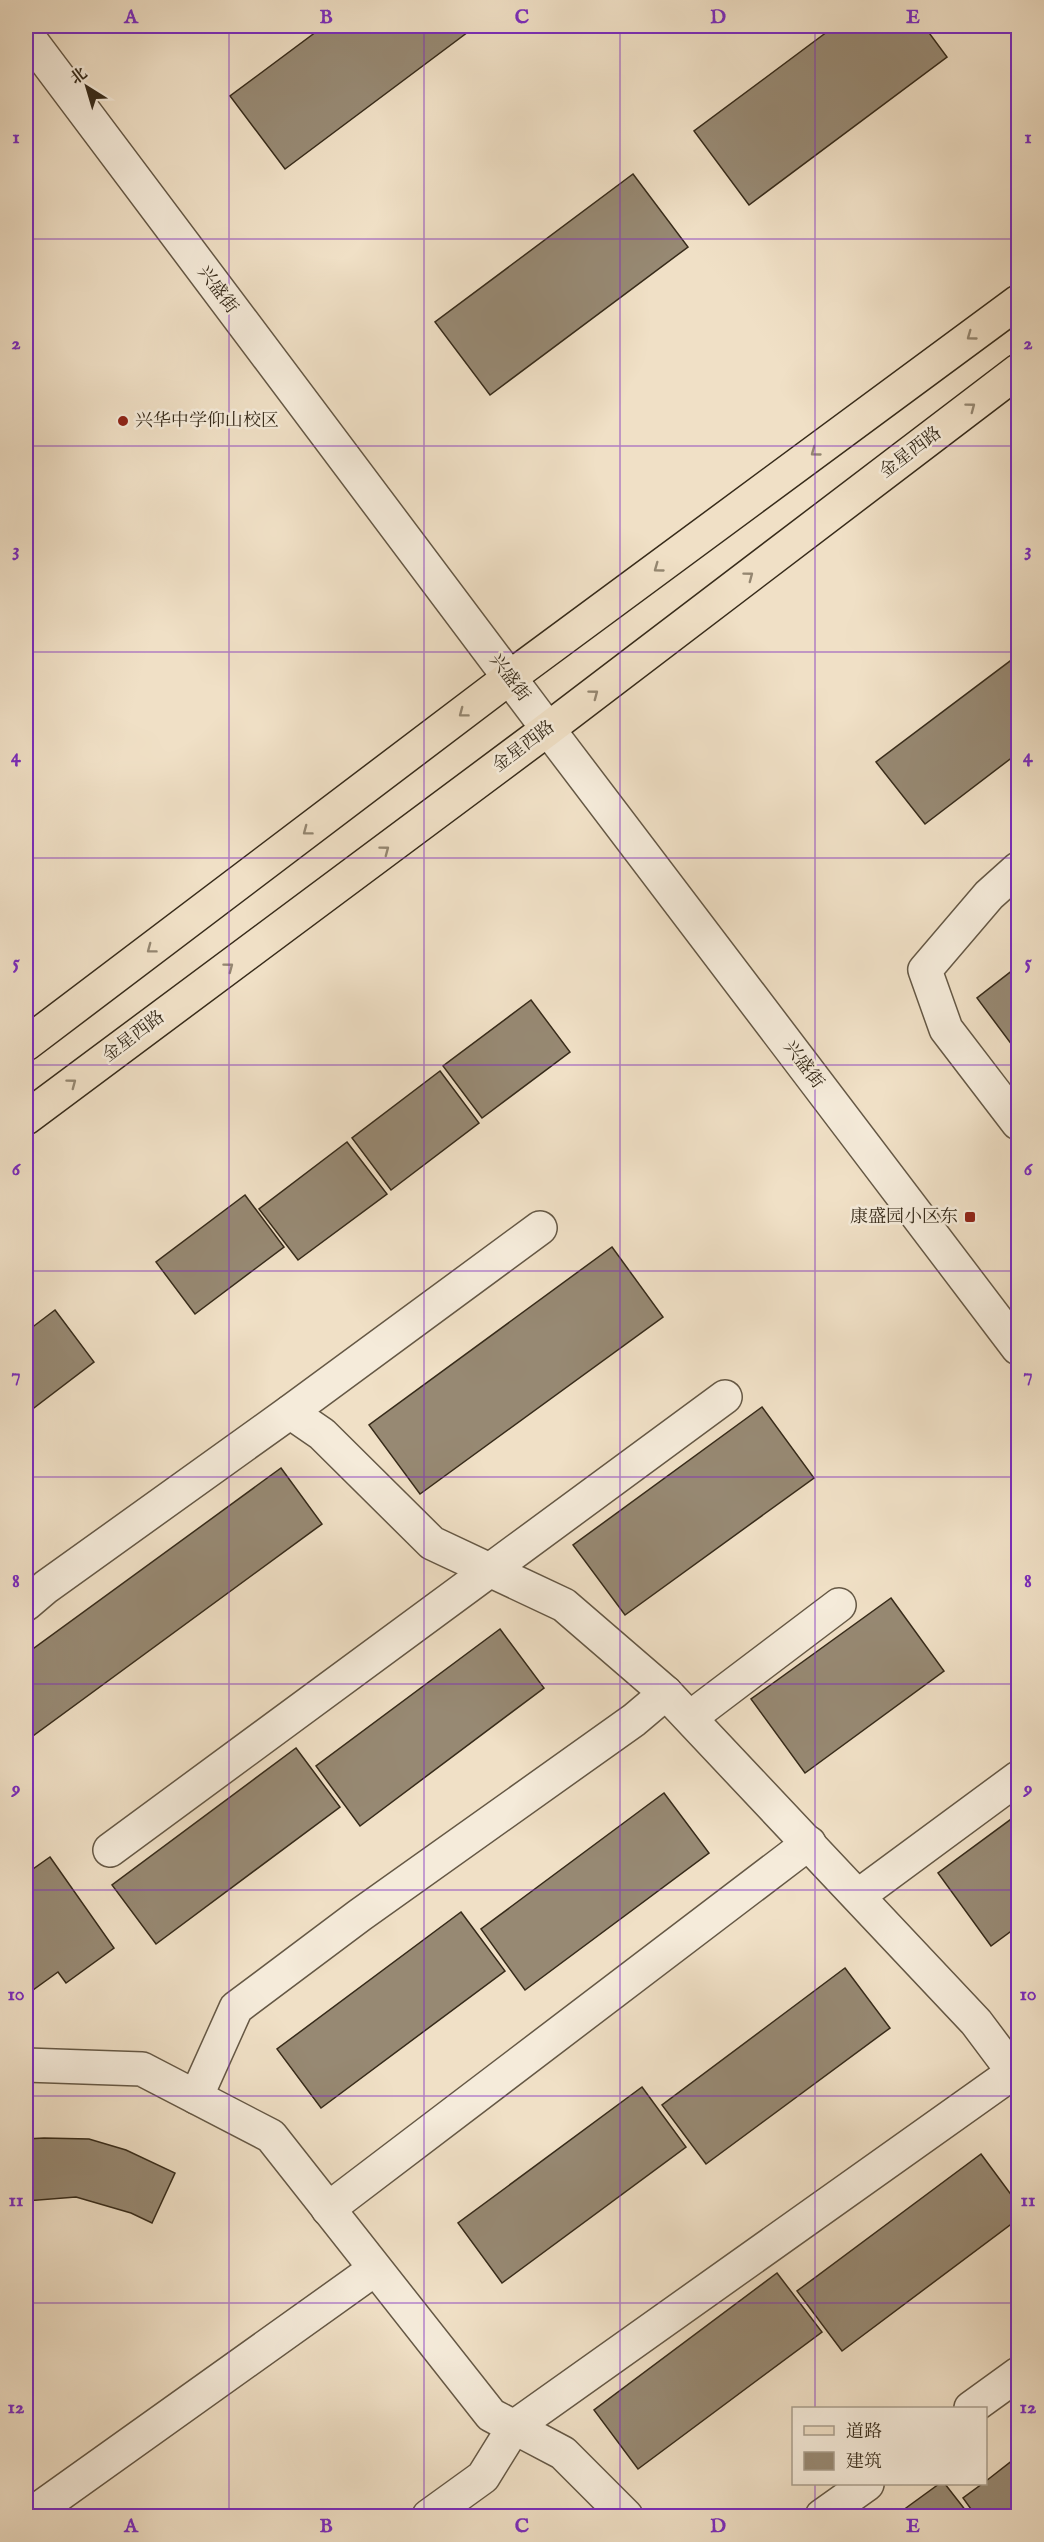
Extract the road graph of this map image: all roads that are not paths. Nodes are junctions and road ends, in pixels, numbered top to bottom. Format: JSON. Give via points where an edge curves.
{"nodes":[{"id":1,"x":26,"y":34,"type":"edge"},
{"id":2,"x":1018,"y":302,"type":"edge"},
{"id":3,"x":1018,"y":371,"type":"edge"},
{"id":4,"x":509,"y":678,"type":"junction"},
{"id":5,"x":548,"y":729,"type":"junction"},
{"id":6,"x":1018,"y":869,"type":"edge"},
{"id":7,"x":26,"y":1044,"type":"edge"},
{"id":8,"x":26,"y":1118,"type":"edge"},
{"id":9,"x":1018,"y":1123,"type":"edge"},
{"id":10,"x":540,"y":1228,"type":"dead end"},
{"id":11,"x":1018,"y":1348,"type":"edge"},
{"id":12,"x":725,"y":1397,"type":"dead end"},
{"id":13,"x":290,"y":1412,"type":"junction"},
{"id":14,"x":489,"y":1569,"type":"junction"},
{"id":15,"x":26,"y":1605,"type":"edge"},
{"id":16,"x":839,"y":1605,"type":"dead end"},
{"id":17,"x":666,"y":1693,"type":"junction"},
{"id":18,"x":691,"y":1718,"type":"junction"},
{"id":19,"x":1018,"y":1778,"type":"edge"},
{"id":20,"x":809,"y":1844,"type":"junction"},
{"id":21,"x":110,"y":1850,"type":"dead end"},
{"id":22,"x":858,"y":1896,"type":"junction"},
{"id":23,"x":26,"y":2065,"type":"edge"},
{"id":24,"x":1017,"y":2074,"type":"edge"},
{"id":25,"x":196,"y":2097,"type":"junction"},
{"id":26,"x":328,"y":2209,"type":"junction"},
{"id":27,"x":375,"y":2269,"type":"junction"},
{"id":28,"x":1018,"y":2374,"type":"edge"},
{"id":29,"x":973,"y":2407,"type":"edge"},
{"id":30,"x":514,"y":2427,"type":"junction"},
{"id":31,"x":866,"y":2485,"type":"edge"},
{"id":32,"x":29,"y":2517,"type":"edge"},
{"id":33,"x":429,"y":2517,"type":"edge"},
{"id":34,"x":626,"y":2517,"type":"edge"},
{"id":35,"x":822,"y":2517,"type":"edge"}],
"edges":[{"from":1,"to":4,"type":"street","name":"兴盛街"},
{"from":2,"to":4,"type":"main road","one_way":true},
{"from":5,"to":3,"type":"main road","name":"金星西路","one_way":true},
{"from":4,"to":5,"type":"street","name":"兴盛街"},
{"from":4,"to":7,"type":"main road","one_way":true},
{"from":8,"to":5,"type":"main road","name":"金星西路","one_way":true},
{"from":5,"to":11,"type":"street","name":"兴盛街"},
{"from":6,"to":9,"type":"street","via":[[989,895],[925,970],[946,1029]]},
{"from":10,"to":13,"type":"street"},
{"from":12,"to":14,"type":"street"},
{"from":13,"to":14,"type":"street","via":[[322,1434],[432,1543]]},
{"from":13,"to":15,"type":"street"},
{"from":14,"to":17,"type":"street","via":[[564,1605]]},
{"from":14,"to":21,"type":"street"},
{"from":16,"to":18,"type":"street"},
{"from":17,"to":18,"type":"street"},
{"from":17,"to":25,"type":"street","via":[[236,2008]]},
{"from":18,"to":20,"type":"street"},
{"from":19,"to":22,"type":"street"},
{"from":20,"to":22,"type":"street"},
{"from":20,"to":26,"type":"street"},
{"from":22,"to":24,"type":"street","via":[[976,2022]]},
{"from":23,"to":25,"type":"street","via":[[142,2069]]},
{"from":24,"to":30,"type":"street"},
{"from":25,"to":26,"type":"street","via":[[272,2136]]},
{"from":26,"to":27,"type":"street"},
{"from":27,"to":30,"type":"street","via":[[491,2415]]},
{"from":27,"to":32,"type":"street"},
{"from":28,"to":29,"type":"street"},
{"from":30,"to":33,"type":"street","via":[[483,2477]]},
{"from":30,"to":34,"type":"street","via":[[563,2453]]},
{"from":31,"to":35,"type":"street"}]}
